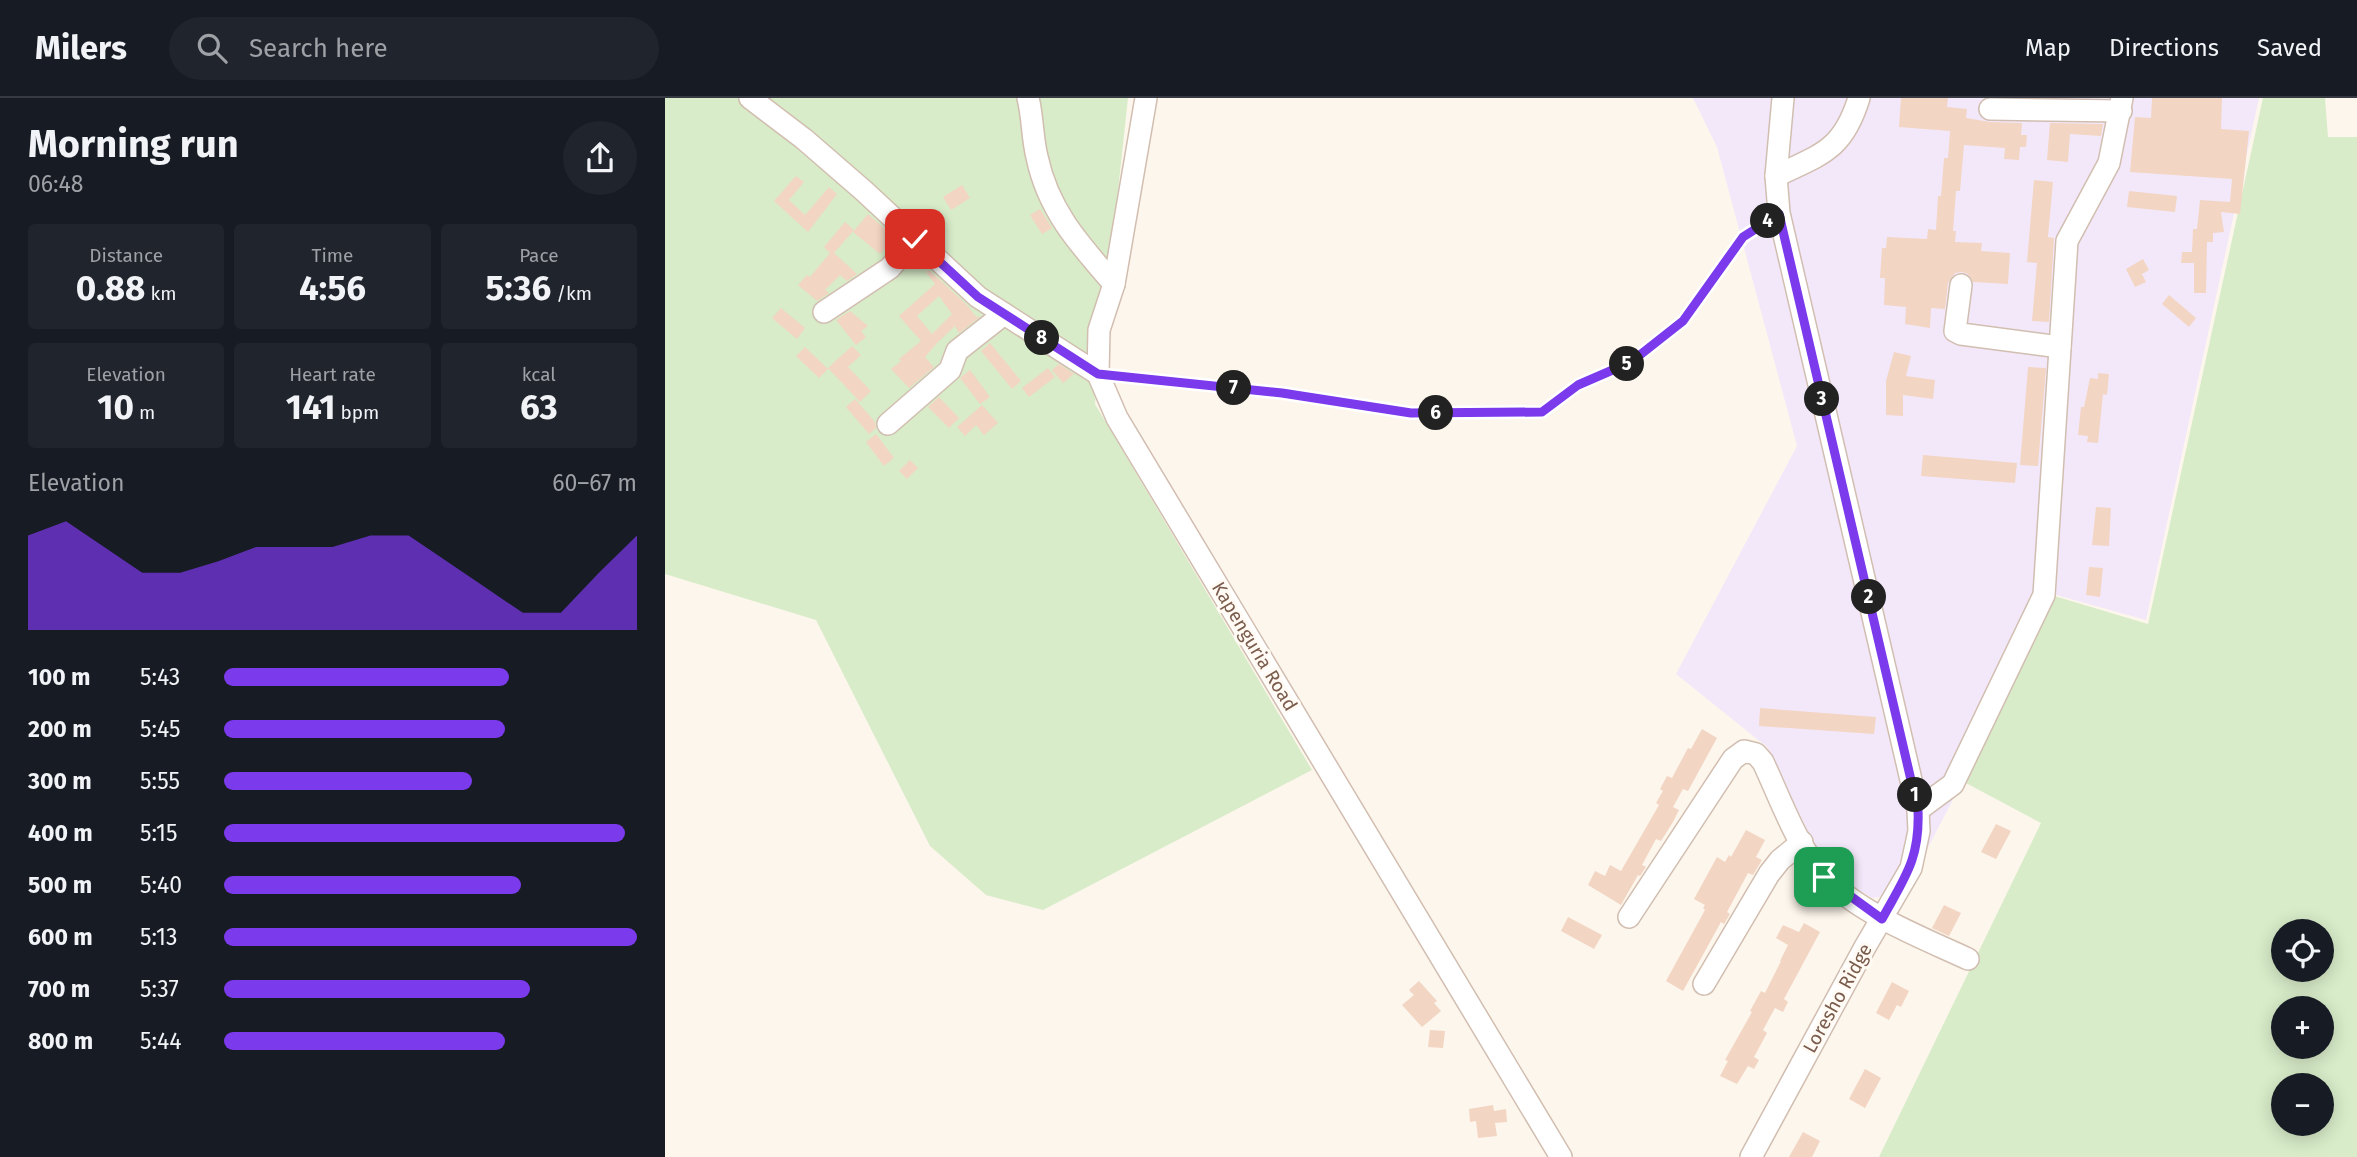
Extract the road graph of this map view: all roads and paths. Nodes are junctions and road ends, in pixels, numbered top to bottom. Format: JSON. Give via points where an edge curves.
{"nodes":[{"id":1,"x":750,"y":98,"type":"edge"},
{"id":2,"x":1028,"y":98,"type":"edge"},
{"id":3,"x":1146,"y":98,"type":"edge"},
{"id":4,"x":1783,"y":98,"type":"edge"},
{"id":5,"x":1859,"y":98,"type":"edge"},
{"id":6,"x":2121,"y":105,"type":"edge"},
{"id":7,"x":1990,"y":109,"type":"dead end"},
{"id":8,"x":1776,"y":176,"type":"junction"},
{"id":9,"x":1779,"y":214,"type":"junction"},
{"id":10,"x":915,"y":239,"type":"junction"},
{"id":11,"x":1114,"y":284,"type":"junction"},
{"id":12,"x":1961,"y":285,"type":"dead end"},
{"id":13,"x":824,"y":312,"type":"dead end"},
{"id":14,"x":1004,"y":314,"type":"junction"},
{"id":15,"x":2060,"y":347,"type":"junction"},
{"id":16,"x":1098,"y":374,"type":"junction"},
{"id":17,"x":888,"y":424,"type":"dead end"},
{"id":18,"x":1918,"y":810,"type":"junction"},
{"id":19,"x":1802,"y":842,"type":"junction"},
{"id":20,"x":1629,"y":917,"type":"dead end"},
{"id":21,"x":1882,"y":919,"type":"junction"},
{"id":22,"x":1968,"y":959,"type":"dead end"},
{"id":23,"x":1704,"y":984,"type":"dead end"},
{"id":24,"x":1561,"y":1157,"type":"edge"},
{"id":25,"x":1751,"y":1157,"type":"edge"}],
"edges":[{"from":1,"to":10,"type":"street","via":[[804,139]]},
{"from":2,"to":11,"type":"street","via":[[1036,156],[1058,216]]},
{"from":3,"to":11,"type":"street","name":"Kapenguria Road"},
{"from":4,"to":8,"type":"street","name":"Loresho Ridge"},
{"from":5,"to":8,"type":"street","via":[[1837,143]]},
{"from":6,"to":7,"type":"street"},
{"from":6,"to":15,"type":"street","via":[[2109,163],[2067,241]]},
{"from":8,"to":9,"type":"street","name":"Loresho Ridge"},
{"from":9,"to":16,"type":"path","via":[[1743,237],[1683,321],[1631,362],[1578,385],[1542,412],[1411,413],[1282,393]]},
{"from":9,"to":18,"type":"street","name":"Loresho Ridge"},
{"from":10,"to":13,"type":"street","via":[[890,268]]},
{"from":10,"to":14,"type":"street","via":[[978,297]]},
{"from":11,"to":16,"type":"street","name":"Kapenguria Road","via":[[1099,330]]},
{"from":12,"to":15,"type":"street","via":[[1955,331]]},
{"from":14,"to":16,"type":"street"},
{"from":14,"to":17,"type":"street","via":[[957,351],[950,370]]},
{"from":15,"to":18,"type":"street","via":[[2044,595],[1953,784]]},
{"from":16,"to":24,"type":"street","name":"Kapenguria Road","via":[[1117,418]]},
{"from":18,"to":21,"type":"street","name":"Loresho Ridge","via":[[1919,831],[1911,868]]},
{"from":19,"to":20,"type":"street","via":[[1763,762],[1744,751],[1733,759]]},
{"from":19,"to":21,"type":"street","via":[[1824,877]]},
{"from":19,"to":23,"type":"street","via":[[1769,874]]},
{"from":21,"to":22,"type":"street"},
{"from":21,"to":25,"type":"street","name":"Loresho Ridge"}]}
